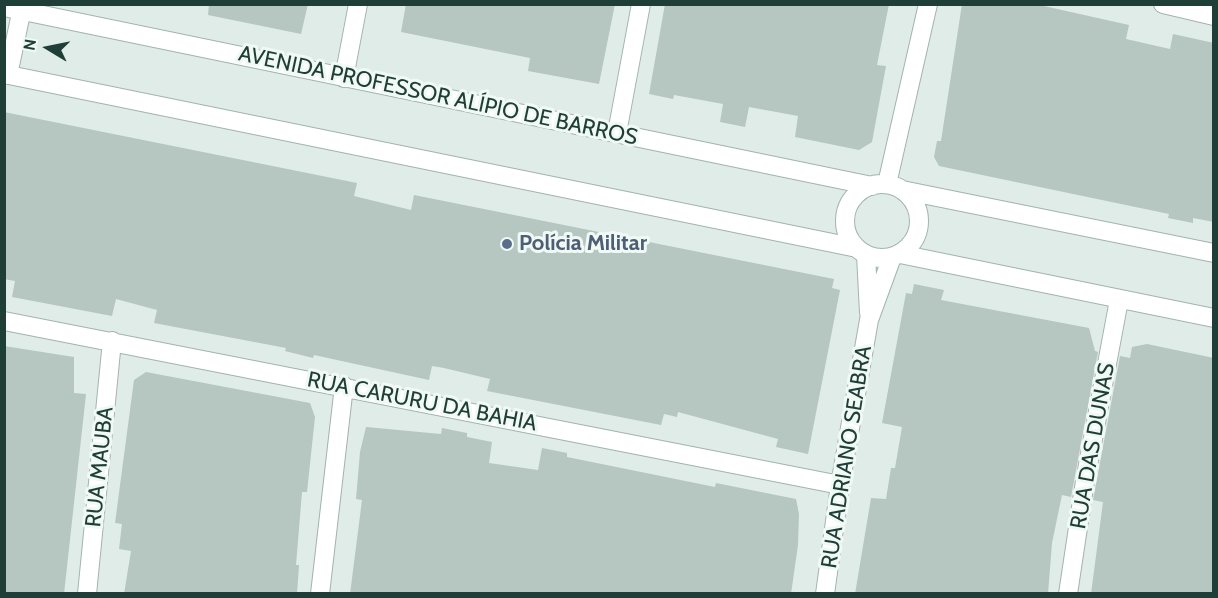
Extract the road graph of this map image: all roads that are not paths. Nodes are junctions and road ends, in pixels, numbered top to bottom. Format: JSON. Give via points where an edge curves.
{"nodes":[{"id":1,"x":358,"y":4,"type":"edge"},
{"id":2,"x":641,"y":4,"type":"edge"},
{"id":3,"x":928,"y":4,"type":"edge"},
{"id":4,"x":1163,"y":4,"type":"edge"},
{"id":5,"x":16,"y":7,"type":"edge"},
{"id":6,"x":1214,"y":16,"type":"edge"},
{"id":7,"x":6,"y":75,"type":"edge"},
{"id":8,"x":344,"y":78,"type":"junction"},
{"id":9,"x":617,"y":133,"type":"junction"},
{"id":10,"x":887,"y":187,"type":"junction"},
{"id":11,"x":861,"y":251,"type":"junction"},
{"id":12,"x":1214,"y":253,"type":"edge"},
{"id":13,"x":896,"y":255,"type":"junction"},
{"id":14,"x":1119,"y":300,"type":"junction"},
{"id":15,"x":1214,"y":318,"type":"edge"},
{"id":16,"x":869,"y":320,"type":"junction"},
{"id":17,"x":4,"y":321,"type":"edge"},
{"id":18,"x":112,"y":341,"type":"junction"},
{"id":19,"x":344,"y":386,"type":"junction"},
{"id":20,"x":840,"y":485,"type":"junction"},
{"id":21,"x":87,"y":594,"type":"edge"},
{"id":22,"x":320,"y":594,"type":"edge"},
{"id":23,"x":825,"y":594,"type":"edge"},
{"id":24,"x":1068,"y":594,"type":"edge"}],
"edges":[{"from":1,"to":8,"type":"street"},
{"from":2,"to":9,"type":"street"},
{"from":3,"to":10,"type":"street"},
{"from":4,"to":6,"type":"street"},
{"from":5,"to":7,"type":"street"},
{"from":5,"to":8,"type":"street","name":"AVENIDA PROFESSOR ALÍPIO DE BARROS"},
{"from":7,"to":11,"type":"street"},
{"from":8,"to":9,"type":"street","name":"AVENIDA PROFESSOR ALÍPIO DE BARROS"},
{"from":9,"to":10,"type":"street","name":"AVENIDA PROFESSOR ALÍPIO DE BARROS"},
{"from":10,"to":11,"type":"street","via":[[858,193],[849,205],[845,220],[848,235]]},
{"from":10,"to":12,"type":"street","name":"AVENIDA PROFESSOR ALÍPIO DE BARROS"},
{"from":10,"to":13,"type":"street","via":[[918,210],[917,235]]},
{"from":11,"to":13,"type":"street","via":[[879,258]]},
{"from":11,"to":16,"type":"street"},
{"from":13,"to":14,"type":"street"},
{"from":13,"to":16,"type":"street"},
{"from":14,"to":15,"type":"street"},
{"from":14,"to":24,"type":"street","name":"RUA DAS DUNAS"},
{"from":16,"to":20,"type":"street","name":"RUA ADRIANO SEABRA"},
{"from":17,"to":18,"type":"street","name":"RUA CARURU DA BAHIA"},
{"from":18,"to":19,"type":"street","name":"RUA CARURU DA BAHIA"},
{"from":18,"to":21,"type":"street","name":"RUA MAUBA"},
{"from":19,"to":20,"type":"street","name":"RUA CARURU DA BAHIA"},
{"from":19,"to":22,"type":"street"},
{"from":20,"to":23,"type":"street","name":"RUA ADRIANO SEABRA"}]}
